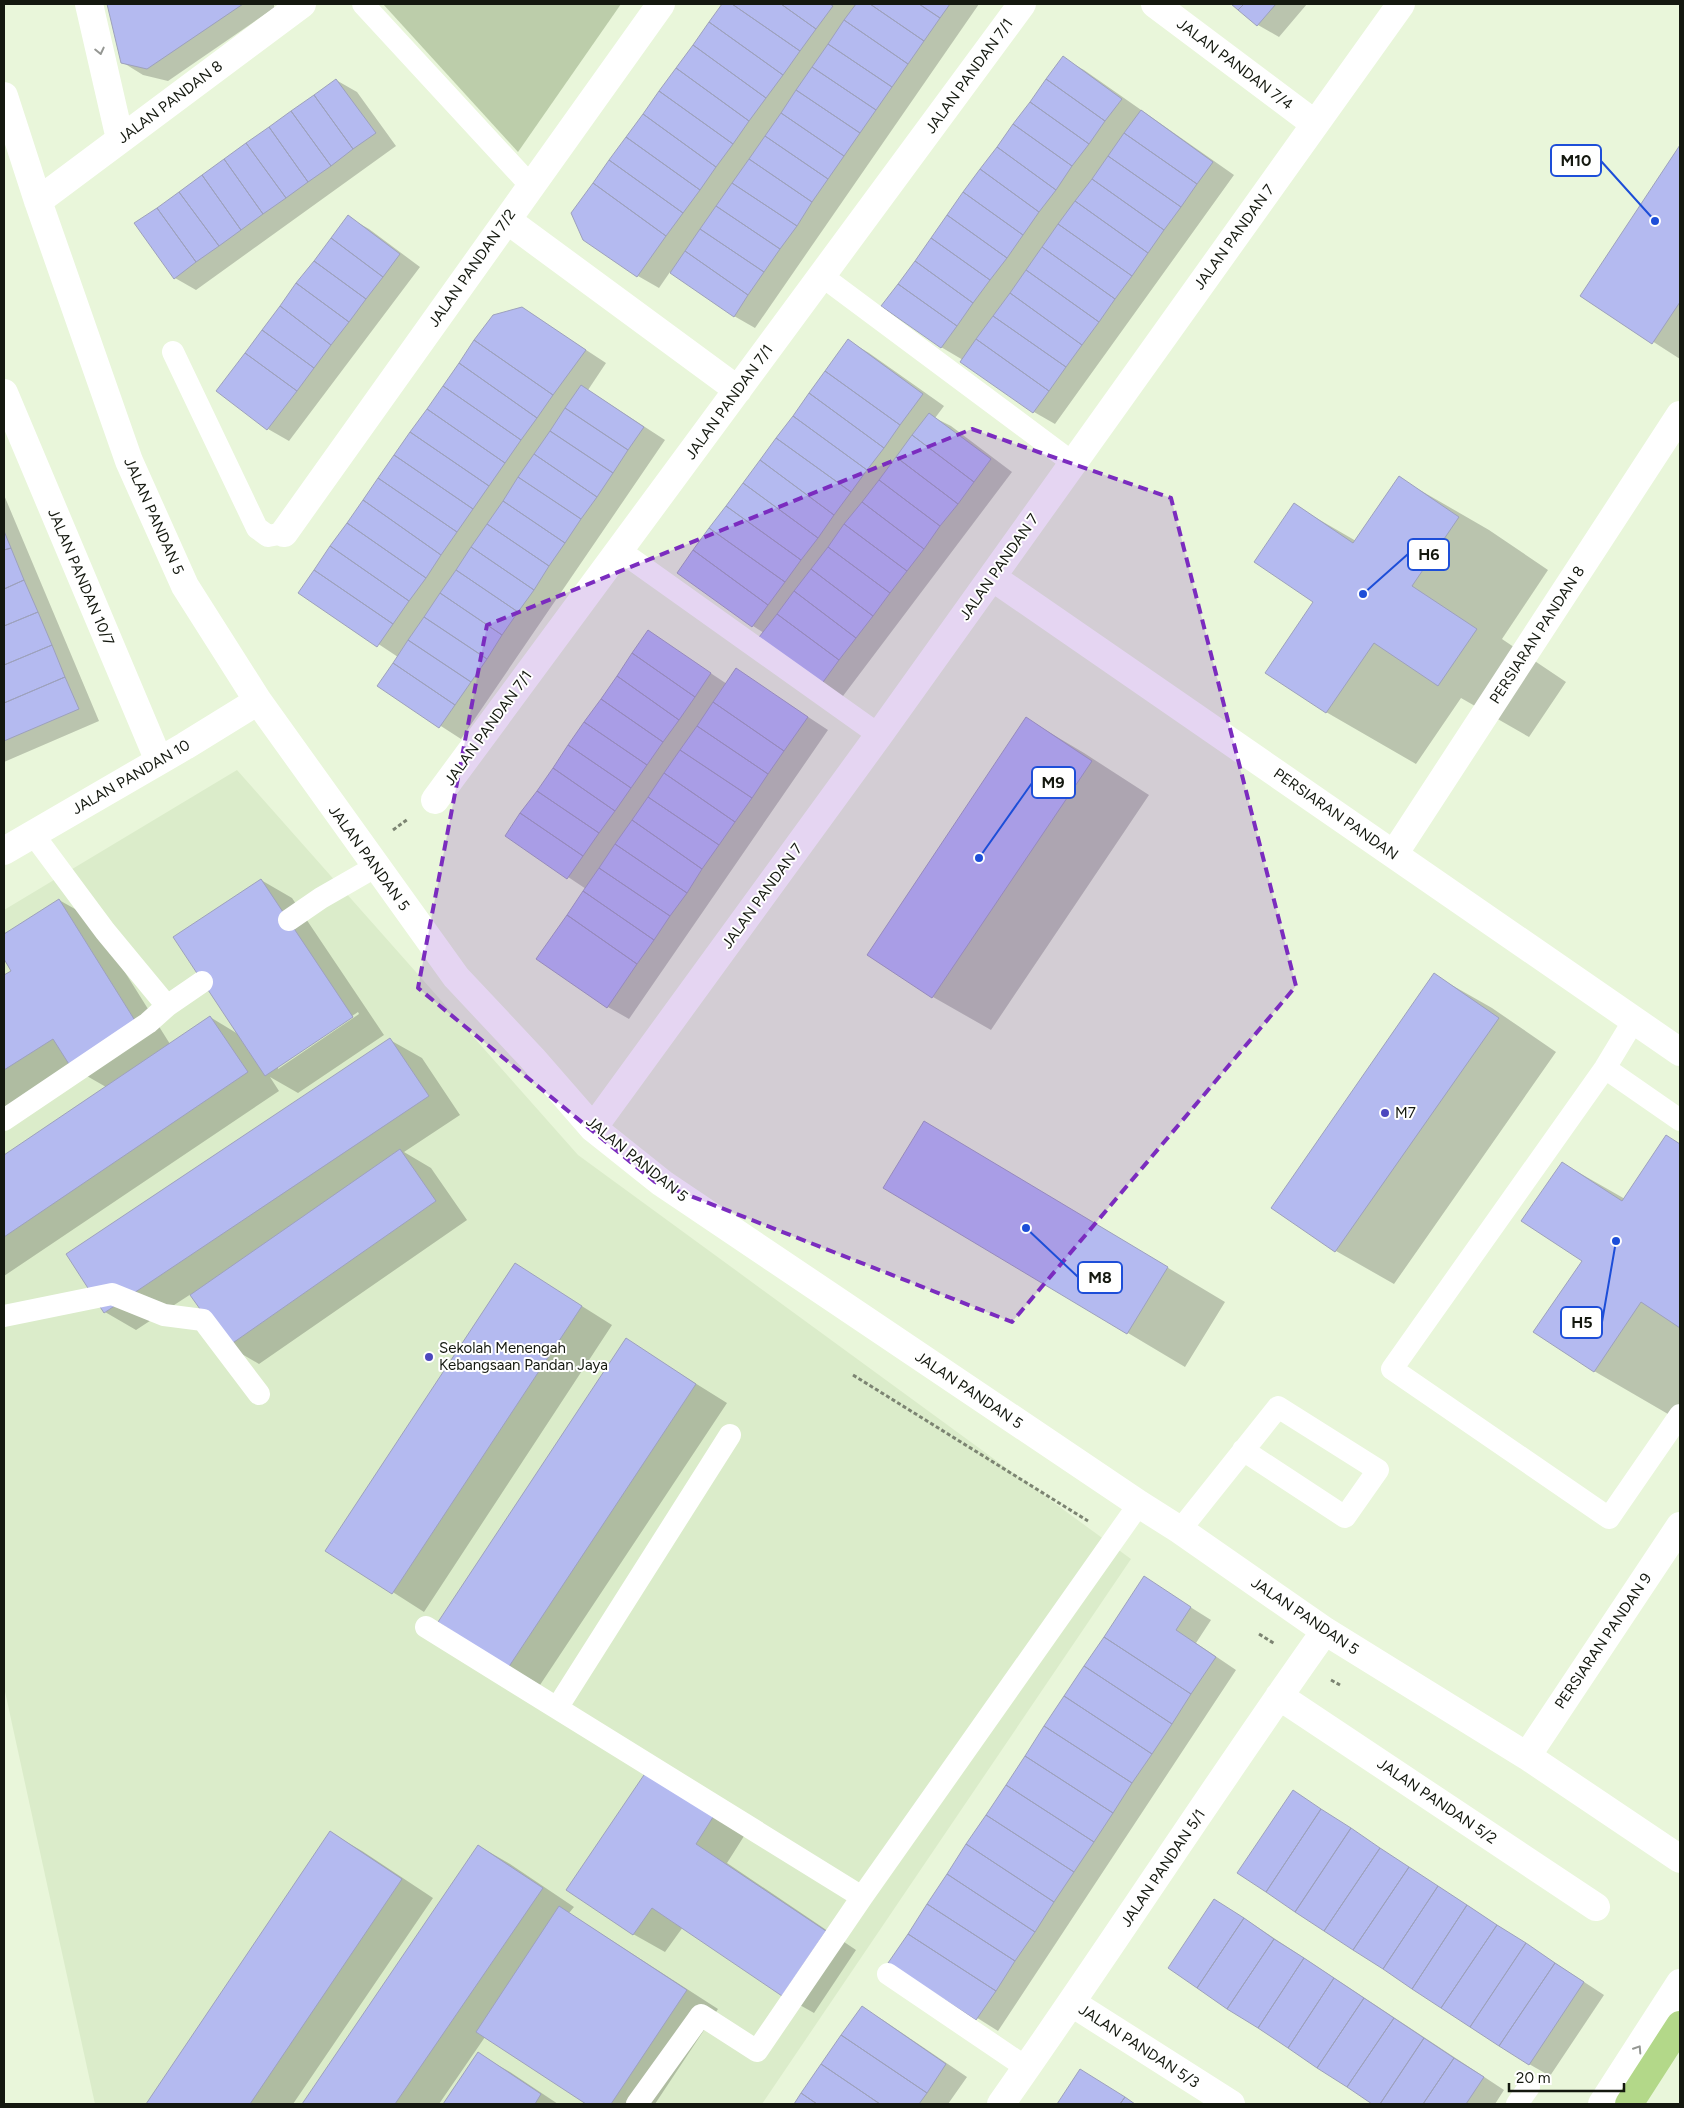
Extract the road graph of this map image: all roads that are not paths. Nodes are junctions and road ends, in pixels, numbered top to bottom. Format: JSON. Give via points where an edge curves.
{"nodes":[{"id":1,"x":89,"y":4,"type":"edge"},
{"id":2,"x":363,"y":4,"type":"edge"},
{"id":3,"x":661,"y":4,"type":"edge"},
{"id":4,"x":1022,"y":4,"type":"edge"},
{"id":5,"x":1155,"y":4,"type":"edge"},
{"id":6,"x":1401,"y":4,"type":"edge"},
{"id":7,"x":294,"y":6,"type":"edge"},
{"id":8,"x":4,"y":96,"type":"edge"},
{"id":9,"x":1315,"y":124,"type":"junction"},
{"id":10,"x":120,"y":139,"type":"junction"},
{"id":11,"x":531,"y":186,"type":"junction"},
{"id":12,"x":38,"y":201,"type":"junction"},
{"id":13,"x":507,"y":220,"type":"junction"},
{"id":14,"x":822,"y":276,"type":"junction"},
{"id":15,"x":173,"y":352,"type":"dead end"},
{"id":16,"x":738,"y":390,"type":"junction"},
{"id":17,"x":4,"y":393,"type":"edge"},
{"id":18,"x":1680,"y":415,"type":"edge"},
{"id":19,"x":1073,"y":463,"type":"junction"},
{"id":20,"x":284,"y":533,"type":"joint"},
{"id":21,"x":619,"y":550,"type":"junction"},
{"id":22,"x":992,"y":577,"type":"junction"},
{"id":23,"x":258,"y":701,"type":"junction"},
{"id":24,"x":879,"y":735,"type":"junction"},
{"id":25,"x":159,"y":761,"type":"junction"},
{"id":26,"x":435,"y":800,"type":"dead end"},
{"id":27,"x":33,"y":834,"type":"junction"},
{"id":28,"x":4,"y":851,"type":"edge"},
{"id":29,"x":1394,"y":854,"type":"junction"},
{"id":30,"x":375,"y":867,"type":"junction"},
{"id":31,"x":289,"y":920,"type":"dead end"},
{"id":32,"x":202,"y":982,"type":"dead end"},
{"id":33,"x":167,"y":1006,"type":"junction"},
{"id":34,"x":1634,"y":1020,"type":"junction"},
{"id":35,"x":1680,"y":1052,"type":"edge"},
{"id":36,"x":1605,"y":1068,"type":"junction"},
{"id":37,"x":4,"y":1120,"type":"edge"},
{"id":38,"x":1680,"y":1120,"type":"edge"},
{"id":39,"x":593,"y":1128,"type":"junction"},
{"id":40,"x":4,"y":1316,"type":"edge"},
{"id":41,"x":259,"y":1394,"type":"dead end"},
{"id":42,"x":1680,"y":1415,"type":"edge"},
{"id":43,"x":730,"y":1435,"type":"dead end"},
{"id":44,"x":1244,"y":1450,"type":"junction"},
{"id":45,"x":1138,"y":1504,"type":"junction"},
{"id":46,"x":1680,"y":1526,"type":"edge"},
{"id":47,"x":1180,"y":1530,"type":"junction"},
{"id":48,"x":426,"y":1627,"type":"dead end"},
{"id":49,"x":1325,"y":1631,"type":"junction"},
{"id":50,"x":1278,"y":1696,"type":"junction"},
{"id":51,"x":557,"y":1708,"type":"junction"},
{"id":52,"x":1527,"y":1756,"type":"junction"},
{"id":53,"x":1680,"y":1859,"type":"edge"},
{"id":54,"x":862,"y":1897,"type":"junction"},
{"id":55,"x":1596,"y":1906,"type":"dead end"},
{"id":56,"x":888,"y":1974,"type":"dead end"},
{"id":57,"x":1680,"y":1983,"type":"edge"},
{"id":58,"x":1072,"y":2003,"type":"junction"},
{"id":59,"x":1680,"y":2025,"type":"edge"},
{"id":60,"x":1027,"y":2068,"type":"junction"},
{"id":61,"x":637,"y":2104,"type":"edge"},
{"id":62,"x":1001,"y":2104,"type":"edge"},
{"id":63,"x":1231,"y":2104,"type":"edge"},
{"id":64,"x":1602,"y":2104,"type":"edge"},
{"id":65,"x":1629,"y":2104,"type":"edge"}],
"edges":[{"from":1,"to":10,"type":"street","one_way":true},
{"from":2,"to":11,"type":"lane"},
{"from":3,"to":11,"type":"street","name":"JALAN PANDAN 7/2"},
{"from":4,"to":14,"type":"street","name":"JALAN PANDAN 7/1"},
{"from":5,"to":9,"type":"street","name":"JALAN PANDAN 7/4"},
{"from":6,"to":9,"type":"street","name":"JALAN PANDAN 7"},
{"from":7,"to":10,"type":"street","name":"JALAN PANDAN 8"},
{"from":8,"to":12,"type":"street","name":"JALAN PANDAN 5"},
{"from":9,"to":19,"type":"street","name":"JALAN PANDAN 7"},
{"from":10,"to":12,"type":"street","name":"JALAN PANDAN 8"},
{"from":11,"to":13,"type":"street","name":"JALAN PANDAN 7/2"},
{"from":12,"to":23,"type":"street","name":"JALAN PANDAN 5","via":[[129,461],[185,586]]},
{"from":13,"to":16,"type":"street"},
{"from":13,"to":20,"type":"street","name":"JALAN PANDAN 7/2"},
{"from":14,"to":16,"type":"street","name":"JALAN PANDAN 7/1"},
{"from":14,"to":19,"type":"lane"},
{"from":15,"to":20,"type":"lane","via":[[257,528],[268,536]]},
{"from":16,"to":21,"type":"street","name":"JALAN PANDAN 7/1"},
{"from":17,"to":25,"type":"street","name":"JALAN PANDAN 10/7"},
{"from":18,"to":29,"type":"street","name":"PERSIARAN PANDAN 8"},
{"from":19,"to":22,"type":"street","name":"JALAN PANDAN 7"},
{"from":21,"to":24,"type":"lane"},
{"from":21,"to":26,"type":"street","name":"JALAN PANDAN 7/1"},
{"from":22,"to":24,"type":"street","name":"JALAN PANDAN 7"},
{"from":22,"to":29,"type":"street","name":"PERSIARAN PANDAN"},
{"from":23,"to":25,"type":"street","name":"JALAN PANDAN 10"},
{"from":23,"to":30,"type":"street","name":"JALAN PANDAN 5"},
{"from":24,"to":39,"type":"street","name":"JALAN PANDAN 7"},
{"from":25,"to":27,"type":"street","name":"JALAN PANDAN 10"},
{"from":27,"to":28,"type":"street","name":"JALAN PANDAN 10"},
{"from":27,"to":33,"type":"lane"},
{"from":29,"to":34,"type":"street","name":"PERSIARAN PANDAN"},
{"from":30,"to":31,"type":"lane"},
{"from":30,"to":39,"type":"street","name":"JALAN PANDAN 5","via":[[456,977]]},
{"from":32,"to":33,"type":"lane"},
{"from":33,"to":37,"type":"lane","via":[[148,1023]]},
{"from":34,"to":35,"type":"street","name":"PERSIARAN PANDAN"},
{"from":34,"to":36,"type":"lane"},
{"from":36,"to":38,"type":"lane"},
{"from":36,"to":42,"type":"lane","via":[[1392,1370],[1608,1518]]},
{"from":39,"to":45,"type":"street","name":"JALAN PANDAN 5","via":[[670,1188]]},
{"from":40,"to":41,"type":"lane","via":[[112,1294],[164,1315],[203,1320]]},
{"from":43,"to":51,"type":"lane"},
{"from":44,"to":44,"type":"lane","via":[[1278,1407],[1378,1470],[1345,1518]]},
{"from":44,"to":47,"type":"lane"},
{"from":45,"to":47,"type":"street","name":"JALAN PANDAN 5"},
{"from":45,"to":54,"type":"lane"},
{"from":46,"to":52,"type":"street","name":"PERSIARAN PANDAN 9"},
{"from":47,"to":49,"type":"street","name":"JALAN PANDAN 5"},
{"from":48,"to":51,"type":"lane"},
{"from":49,"to":50,"type":"street","name":"JALAN PANDAN 5/1"},
{"from":49,"to":52,"type":"street","name":"JALAN PANDAN 5"},
{"from":50,"to":55,"type":"street","name":"JALAN PANDAN 5/2"},
{"from":50,"to":58,"type":"street","name":"JALAN PANDAN 5/1"},
{"from":51,"to":54,"type":"lane"},
{"from":52,"to":53,"type":"street","name":"JALAN PANDAN 5"},
{"from":54,"to":61,"type":"lane","via":[[756,2051],[701,2015]]},
{"from":56,"to":60,"type":"lane"},
{"from":64,"to":57,"type":"street","one_way":true},
{"from":58,"to":60,"type":"street","name":"JALAN PANDAN 5/1"},
{"from":58,"to":63,"type":"street","name":"JALAN PANDAN 5/3"},
{"from":59,"to":65,"type":"highway"},
{"from":60,"to":62,"type":"street","name":"JALAN PANDAN 5/1"}]}
